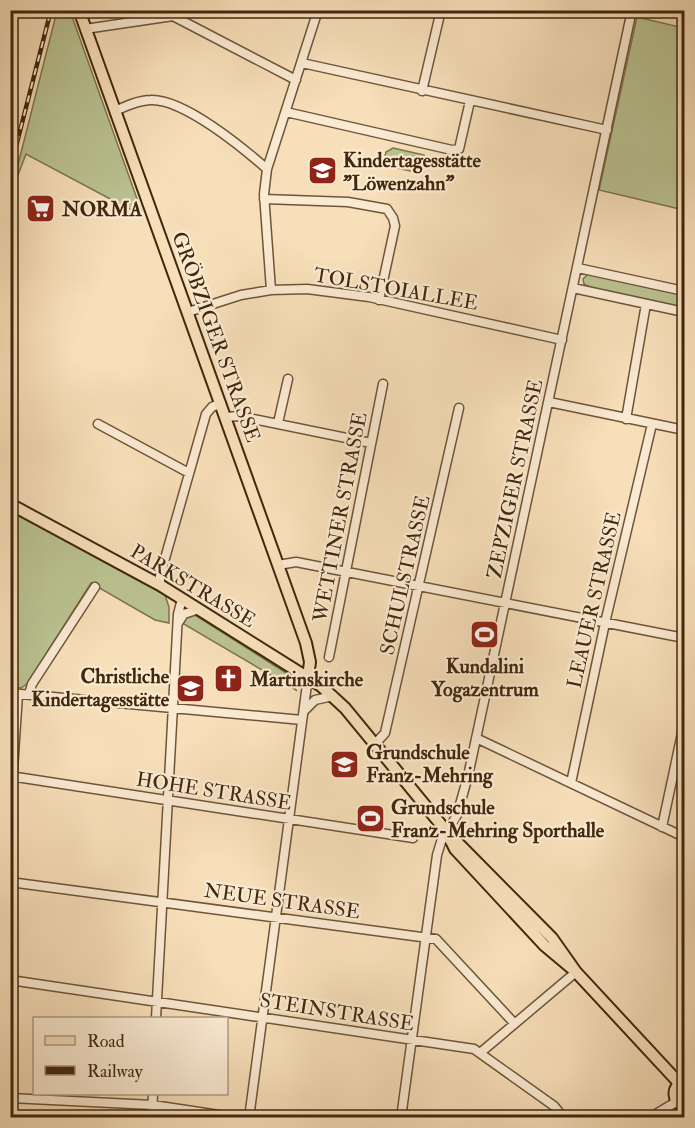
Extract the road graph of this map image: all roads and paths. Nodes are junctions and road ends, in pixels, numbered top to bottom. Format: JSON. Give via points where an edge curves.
{"nodes":[{"id":1,"x":79,"y":10,"type":"edge"},
{"id":2,"x":318,"y":10,"type":"edge"},
{"id":3,"x":441,"y":10,"type":"edge"},
{"id":4,"x":633,"y":10,"type":"edge"},
{"id":5,"x":174,"y":14,"type":"edge"},
{"id":6,"x":86,"y":29,"type":"junction"},
{"id":7,"x":302,"y":63,"type":"junction"},
{"id":8,"x":296,"y":80,"type":"junction"},
{"id":9,"x":422,"y":91,"type":"junction"},
{"id":10,"x":470,"y":102,"type":"junction"},
{"id":11,"x":115,"y":111,"type":"junction"},
{"id":12,"x":286,"y":112,"type":"junction"},
{"id":13,"x":607,"y":130,"type":"junction"},
{"id":14,"x":267,"y":169,"type":"junction"},
{"id":15,"x":264,"y":199,"type":"junction"},
{"id":16,"x":578,"y":268,"type":"junction"},
{"id":17,"x":573,"y":288,"type":"junction"},
{"id":18,"x":271,"y":290,"type":"junction"},
{"id":19,"x":684,"y":291,"type":"edge"},
{"id":20,"x":379,"y":300,"type":"junction"},
{"id":21,"x":646,"y":304,"type":"junction"},
{"id":22,"x":188,"y":312,"type":"junction"},
{"id":23,"x":684,"y":312,"type":"edge"},
{"id":24,"x":562,"y":340,"type":"junction"},
{"id":25,"x":288,"y":379,"type":"dead end"},
{"id":26,"x":383,"y":384,"type":"dead end"},
{"id":27,"x":549,"y":402,"type":"junction"},
{"id":28,"x":221,"y":403,"type":"junction"},
{"id":29,"x":459,"y":408,"type":"dead end"},
{"id":30,"x":226,"y":417,"type":"junction"},
{"id":31,"x":626,"y":419,"type":"junction"},
{"id":32,"x":278,"y":423,"type":"junction"},
{"id":33,"x":98,"y":424,"type":"dead end"},
{"id":34,"x":652,"y":424,"type":"junction"},
{"id":35,"x":684,"y":430,"type":"edge"},
{"id":36,"x":371,"y":443,"type":"junction"},
{"id":37,"x":189,"y":473,"type":"junction"},
{"id":38,"x":10,"y":498,"type":"edge"},
{"id":39,"x":10,"y":504,"type":"edge"},
{"id":40,"x":58,"y":528,"type":"junction"},
{"id":41,"x":278,"y":565,"type":"junction"},
{"id":42,"x":345,"y":573,"type":"junction"},
{"id":43,"x":156,"y":580,"type":"junction"},
{"id":44,"x":95,"y":587,"type":"dead end"},
{"id":45,"x":419,"y":587,"type":"junction"},
{"id":46,"x":182,"y":599,"type":"junction"},
{"id":47,"x":505,"y":603,"type":"junction"},
{"id":48,"x":199,"y":609,"type":"junction"},
{"id":49,"x":605,"y":623,"type":"junction"},
{"id":50,"x":177,"y":624,"type":"junction"},
{"id":51,"x":684,"y":638,"type":"edge"},
{"id":52,"x":329,"y":657,"type":"dead end"},
{"id":53,"x":308,"y":677,"type":"junction"},
{"id":54,"x":14,"y":693,"type":"edge"},
{"id":55,"x":29,"y":694,"type":"junction"},
{"id":56,"x":333,"y":696,"type":"junction"},
{"id":57,"x":173,"y":708,"type":"junction"},
{"id":58,"x":303,"y":715,"type":"junction"},
{"id":59,"x":684,"y":724,"type":"edge"},
{"id":60,"x":476,"y":738,"type":"junction"},
{"id":61,"x":375,"y":744,"type":"junction"},
{"id":62,"x":12,"y":776,"type":"edge"},
{"id":63,"x":571,"y":783,"type":"junction"},
{"id":64,"x":168,"y":800,"type":"junction"},
{"id":65,"x":10,"y":815,"type":"edge"},
{"id":66,"x":290,"y":820,"type":"junction"},
{"id":67,"x":662,"y":826,"type":"junction"},
{"id":68,"x":447,"y":832,"type":"junction"},
{"id":69,"x":684,"y":837,"type":"edge"},
{"id":70,"x":413,"y":838,"type":"dead end"},
{"id":71,"x":10,"y":882,"type":"edge"},
{"id":72,"x":163,"y":902,"type":"junction"},
{"id":73,"x":276,"y":918,"type":"junction"},
{"id":74,"x":427,"y":938,"type":"junction"},
{"id":75,"x":576,"y":972,"type":"junction"},
{"id":76,"x":10,"y":980,"type":"edge"},
{"id":77,"x":156,"y":1001,"type":"junction"},
{"id":78,"x":156,"y":1017,"type":"edge"},
{"id":79,"x":263,"y":1018,"type":"junction"},
{"id":80,"x":514,"y":1023,"type":"junction"},
{"id":81,"x":413,"y":1041,"type":"junction"},
{"id":82,"x":480,"y":1053,"type":"junction"},
{"id":83,"x":682,"y":1082,"type":"edge"},
{"id":84,"x":153,"y":1095,"type":"edge"},
{"id":85,"x":10,"y":1098,"type":"edge"},
{"id":86,"x":680,"y":1104,"type":"edge"},
{"id":87,"x":153,"y":1105,"type":"junction"},
{"id":88,"x":152,"y":1118,"type":"edge"},
{"id":89,"x":238,"y":1118,"type":"edge"},
{"id":90,"x":249,"y":1118,"type":"edge"},
{"id":91,"x":401,"y":1118,"type":"edge"},
{"id":92,"x":564,"y":1118,"type":"edge"},
{"id":93,"x":649,"y":1118,"type":"edge"}],
"edges":[{"from":1,"to":6,"type":"main road","name":"GRÖBZIGER STRASSE"},
{"from":2,"to":7,"type":"street"},
{"from":3,"to":9,"type":"street"},
{"from":4,"to":13,"type":"street","name":"ZEPZIGER STRASSE"},
{"from":5,"to":6,"type":"street"},
{"from":5,"to":8,"type":"street"},
{"from":6,"to":11,"type":"main road","name":"GRÖBZIGER STRASSE"},
{"from":7,"to":8,"type":"street"},
{"from":7,"to":9,"type":"street"},
{"from":8,"to":12,"type":"street"},
{"from":9,"to":10,"type":"street"},
{"from":10,"to":12,"type":"street","via":[[459,149],[452,150]]},
{"from":10,"to":13,"type":"street"},
{"from":11,"to":14,"type":"street","via":[[144,101],[169,103],[193,115]]},
{"from":11,"to":22,"type":"main road","name":"GRÖBZIGER STRASSE"},
{"from":12,"to":14,"type":"street"},
{"from":13,"to":16,"type":"street","name":"ZEPZIGER STRASSE"},
{"from":14,"to":15,"type":"street"},
{"from":15,"to":18,"type":"street"},
{"from":15,"to":20,"type":"street","via":[[348,202],[387,209],[395,226]]},
{"from":16,"to":17,"type":"street","name":"ZEPZIGER STRASSE"},
{"from":16,"to":19,"type":"street"},
{"from":17,"to":21,"type":"street"},
{"from":17,"to":24,"type":"street","name":"ZEPZIGER STRASSE"},
{"from":18,"to":20,"type":"street","name":"TOLSTOIALLEE","via":[[307,289]]},
{"from":18,"to":22,"type":"street","name":"TOLSTOIALLEE","via":[[235,296]]},
{"from":20,"to":24,"type":"street","name":"TOLSTOIALLEE"},
{"from":21,"to":23,"type":"street"},
{"from":21,"to":31,"type":"street","via":[[637,326]]},
{"from":22,"to":28,"type":"main road","name":"GRÖBZIGER STRASSE"},
{"from":24,"to":27,"type":"street","name":"ZEPZIGER STRASSE"},
{"from":25,"to":32,"type":"street"},
{"from":26,"to":36,"type":"street","name":"WETTINER STRASSE"},
{"from":27,"to":31,"type":"street"},
{"from":27,"to":47,"type":"street","name":"ZEPZIGER STRASSE"},
{"from":28,"to":30,"type":"main road","name":"GRÖBZIGER STRASSE"},
{"from":28,"to":37,"type":"street","via":[[206,414]]},
{"from":29,"to":45,"type":"street","name":"SCHULSTRASSE"},
{"from":30,"to":32,"type":"street"},
{"from":30,"to":41,"type":"main road","name":"GRÖBZIGER STRASSE"},
{"from":31,"to":34,"type":"street"},
{"from":32,"to":36,"type":"street"},
{"from":33,"to":37,"type":"street"},
{"from":34,"to":35,"type":"street"},
{"from":34,"to":49,"type":"street","name":"LEAUER STRASSE"},
{"from":36,"to":42,"type":"street","name":"WETTINER STRASSE"},
{"from":37,"to":43,"type":"street"},
{"from":38,"to":40,"type":"street","name":"PARKSTRASSE"},
{"from":39,"to":40,"type":"main road","name":"PARKSTRASSE"},
{"from":40,"to":43,"type":"main road","name":"PARKSTRASSE"},
{"from":41,"to":42,"type":"street","via":[[296,562]]},
{"from":41,"to":53,"type":"main road","name":"GRÖBZIGER STRASSE","via":[[309,651]]},
{"from":42,"to":45,"type":"street"},
{"from":42,"to":52,"type":"street","name":"WETTINER STRASSE"},
{"from":43,"to":46,"type":"main road","name":"PARKSTRASSE"},
{"from":44,"to":55,"type":"street"},
{"from":45,"to":47,"type":"street"},
{"from":45,"to":61,"type":"street","name":"SCHULSTRASSE","via":[[385,734]]},
{"from":46,"to":48,"type":"main road","name":"PARKSTRASSE"},
{"from":46,"to":50,"type":"street"},
{"from":47,"to":49,"type":"street"},
{"from":47,"to":60,"type":"street","name":"ZEPZIGER STRASSE"},
{"from":48,"to":50,"type":"street","via":[[184,614]]},
{"from":48,"to":53,"type":"main road","name":"PARKSTRASSE"},
{"from":49,"to":51,"type":"street"},
{"from":49,"to":63,"type":"street","name":"LEAUER STRASSE"},
{"from":50,"to":57,"type":"street"},
{"from":53,"to":56,"type":"main road","name":"PARKSTRASSE"},
{"from":53,"to":58,"type":"street"},
{"from":54,"to":55,"type":"street"},
{"from":54,"to":62,"type":"street"},
{"from":55,"to":57,"type":"street"},
{"from":56,"to":58,"type":"street","via":[[315,700]]},
{"from":56,"to":61,"type":"main road","name":"PARKSTRASSE"},
{"from":57,"to":58,"type":"street"},
{"from":57,"to":64,"type":"street"},
{"from":58,"to":66,"type":"street"},
{"from":59,"to":67,"type":"street"},
{"from":60,"to":63,"type":"street"},
{"from":60,"to":68,"type":"street","name":"ZEPZIGER STRASSE","via":[[457,815]]},
{"from":61,"to":68,"type":"main road","name":"PARKSTRASSE"},
{"from":62,"to":64,"type":"street","name":"HOHE STRASSE"},
{"from":62,"to":65,"type":"street"},
{"from":63,"to":67,"type":"street"},
{"from":64,"to":66,"type":"street","name":"HOHE STRASSE"},
{"from":64,"to":72,"type":"street"},
{"from":66,"to":70,"type":"street","name":"HOHE STRASSE"},
{"from":66,"to":73,"type":"street"},
{"from":67,"to":69,"type":"street"},
{"from":68,"to":74,"type":"street","name":"ZEPZIGER STRASSE","via":[[437,855]]},
{"from":68,"to":75,"type":"main road","name":"PARKSTRASSE","via":[[455,849],[545,946]]},
{"from":71,"to":72,"type":"street","name":"NEUE STRASSE"},
{"from":72,"to":73,"type":"street","name":"NEUE STRASSE"},
{"from":72,"to":77,"type":"street"},
{"from":73,"to":74,"type":"street","name":"NEUE STRASSE"},
{"from":73,"to":79,"type":"street"},
{"from":74,"to":80,"type":"street","name":"NEUE STRASSE","via":[[436,939]]},
{"from":74,"to":81,"type":"street","name":"ZEPZIGER STRASSE"},
{"from":75,"to":80,"type":"street"},
{"from":75,"to":83,"type":"main road","name":"PARKSTRASSE"},
{"from":76,"to":77,"type":"street","name":"STEINSTRASSE"},
{"from":77,"to":78,"type":"street"},
{"from":77,"to":79,"type":"street","name":"STEINSTRASSE"},
{"from":79,"to":81,"type":"street","name":"STEINSTRASSE"},
{"from":79,"to":90,"type":"street"},
{"from":80,"to":82,"type":"street"},
{"from":81,"to":82,"type":"street","name":"STEINSTRASSE"},
{"from":81,"to":91,"type":"street","name":"ZEPZIGER STRASSE"},
{"from":82,"to":92,"type":"street","name":"STEINSTRASSE","via":[[554,1106]]},
{"from":83,"to":86,"type":"main road","via":[[674,1092]]},
{"from":84,"to":87,"type":"street"},
{"from":85,"to":87,"type":"street"},
{"from":86,"to":93,"type":"street"},
{"from":87,"to":88,"type":"street"},
{"from":87,"to":89,"type":"street"}]}
